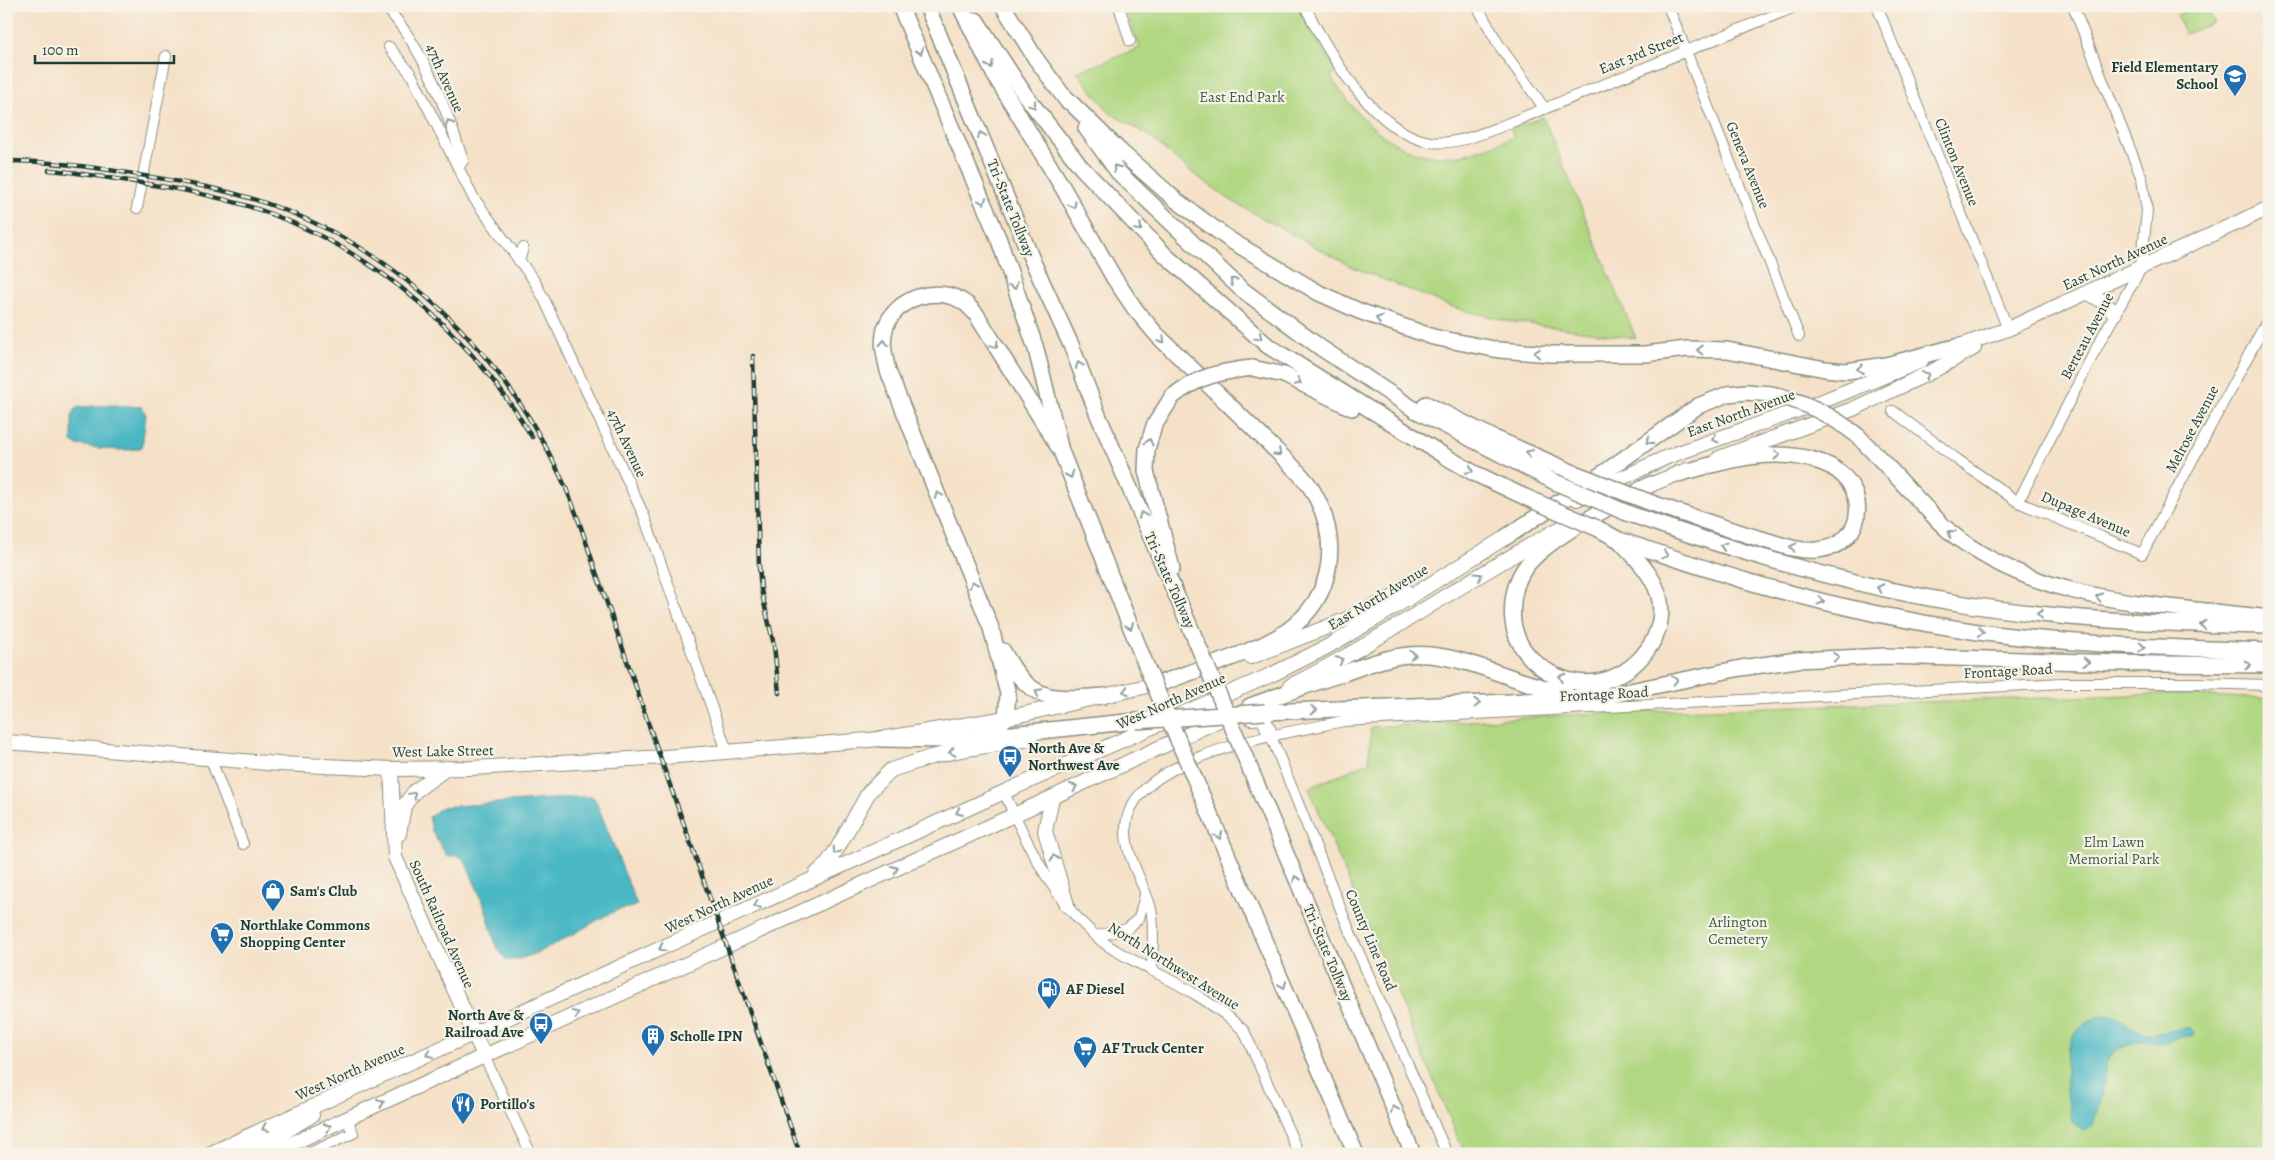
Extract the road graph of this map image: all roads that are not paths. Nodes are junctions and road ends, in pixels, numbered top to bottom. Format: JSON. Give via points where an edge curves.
{"nodes":[{"id":1,"x":385,"y":6,"type":"edge"},
{"id":2,"x":900,"y":6,"type":"edge"},
{"id":3,"x":927,"y":6,"type":"edge"},
{"id":4,"x":960,"y":6,"type":"edge"},
{"id":5,"x":967,"y":6,"type":"edge"},
{"id":6,"x":1003,"y":6,"type":"edge"},
{"id":7,"x":1119,"y":6,"type":"edge"},
{"id":8,"x":1305,"y":6,"type":"edge"},
{"id":9,"x":1477,"y":6,"type":"edge"},
{"id":10,"x":1668,"y":6,"type":"edge"},
{"id":11,"x":1797,"y":6,"type":"edge"},
{"id":12,"x":1878,"y":6,"type":"edge"},
{"id":13,"x":2073,"y":6,"type":"edge"},
{"id":14,"x":1130,"y":41,"type":"dead end"},
{"id":15,"x":389,"y":46,"type":"dead end"},
{"id":16,"x":1686,"y":51,"type":"junction"},
{"id":17,"x":166,"y":56,"type":"dead end"},
{"id":18,"x":1061,"y":93,"type":"junction"},
{"id":19,"x":1545,"y":109,"type":"junction"},
{"id":20,"x":458,"y":167,"type":"junction"},
{"id":21,"x":137,"y":208,"type":"dead end"},
{"id":22,"x":2269,"y":208,"type":"edge"},
{"id":23,"x":523,"y":248,"type":"dead end"},
{"id":24,"x":519,"y":261,"type":"junction"},
{"id":25,"x":2141,"y":268,"type":"junction"},
{"id":26,"x":2089,"y":293,"type":"junction"},
{"id":27,"x":2115,"y":313,"type":"junction"},
{"id":28,"x":2269,"y":317,"type":"edge"},
{"id":29,"x":2008,"y":329,"type":"junction"},
{"id":30,"x":1799,"y":336,"type":"dead end"},
{"id":31,"x":1959,"y":346,"type":"junction"},
{"id":32,"x":1321,"y":348,"type":"junction"},
{"id":33,"x":1894,"y":411,"type":"dead end"},
{"id":34,"x":1061,"y":451,"type":"junction"},
{"id":35,"x":1443,"y":455,"type":"junction"},
{"id":36,"x":1678,"y":474,"type":"junction"},
{"id":37,"x":1651,"y":484,"type":"junction"},
{"id":38,"x":2018,"y":502,"type":"junction"},
{"id":39,"x":1506,"y":537,"type":"junction"},
{"id":40,"x":1619,"y":540,"type":"junction"},
{"id":41,"x":1480,"y":553,"type":"junction"},
{"id":42,"x":2142,"y":554,"type":"joint"},
{"id":43,"x":1182,"y":608,"type":"junction"},
{"id":44,"x":2269,"y":618,"type":"edge"},
{"id":45,"x":2269,"y":626,"type":"edge"},
{"id":46,"x":991,"y":628,"type":"junction"},
{"id":47,"x":2269,"y":651,"type":"edge"},
{"id":48,"x":2269,"y":665,"type":"edge"},
{"id":49,"x":1160,"y":684,"type":"junction"},
{"id":50,"x":2269,"y":685,"type":"edge"},
{"id":51,"x":1244,"y":687,"type":"joint"},
{"id":52,"x":1611,"y":695,"type":"junction"},
{"id":53,"x":1103,"y":696,"type":"junction"},
{"id":54,"x":1251,"y":712,"type":"junction"},
{"id":55,"x":1006,"y":718,"type":"junction"},
{"id":56,"x":1137,"y":724,"type":"junction"},
{"id":57,"x":1271,"y":736,"type":"junction"},
{"id":58,"x":974,"y":738,"type":"junction"},
{"id":59,"x":880,"y":739,"type":"junction"},
{"id":60,"x":6,"y":742,"type":"edge"},
{"id":61,"x":727,"y":751,"type":"junction"},
{"id":62,"x":211,"y":760,"type":"junction"},
{"id":63,"x":447,"y":768,"type":"junction"},
{"id":64,"x":391,"y":769,"type":"junction"},
{"id":65,"x":1004,"y":792,"type":"junction"},
{"id":66,"x":1052,"y":798,"type":"junction"},
{"id":67,"x":1014,"y":816,"type":"junction"},
{"id":68,"x":243,"y":844,"type":"dead end"},
{"id":69,"x":395,"y":857,"type":"junction"},
{"id":70,"x":808,"y":881,"type":"junction"},
{"id":71,"x":1145,"y":895,"type":"junction"},
{"id":72,"x":1067,"y":905,"type":"junction"},
{"id":73,"x":1096,"y":936,"type":"junction"},
{"id":74,"x":1152,"y":970,"type":"junction"},
{"id":75,"x":474,"y":1034,"type":"junction"},
{"id":76,"x":484,"y":1056,"type":"junction"},
{"id":77,"x":364,"y":1084,"type":"junction"},
{"id":78,"x":347,"y":1118,"type":"junction"},
{"id":79,"x":209,"y":1154,"type":"edge"},
{"id":80,"x":242,"y":1154,"type":"edge"},
{"id":81,"x":269,"y":1154,"type":"edge"},
{"id":82,"x":308,"y":1154,"type":"edge"},
{"id":83,"x":531,"y":1154,"type":"edge"},
{"id":84,"x":1299,"y":1154,"type":"edge"},
{"id":85,"x":1356,"y":1154,"type":"edge"},
{"id":86,"x":1413,"y":1154,"type":"edge"},
{"id":87,"x":1447,"y":1154,"type":"edge"}],
"edges":[{"from":20,"to":1,"type":"street","name":"47th Avenue","one_way":true,"via":[[463,161],[424,59]]},
{"from":2,"to":34,"type":"highway","name":"Tri-State Tollway","one_way":true,"via":[[999,240],[1036,349]]},
{"from":43,"to":3,"type":"highway","name":"Tri-State Tollway","one_way":true},
{"from":4,"to":49,"type":"highway","one_way":true,"via":[[994,74],[1135,309],[1157,335],[1291,465],[1310,487],[1323,511],[1330,536],[1330,561],[1320,592],[1300,620],[1270,640]]},
{"from":5,"to":35,"type":"highway","one_way":true,"via":[[1026,95],[1081,168],[1165,255],[1268,346]]},
{"from":6,"to":18,"type":"highway"},
{"from":7,"to":14,"type":"street"},
{"from":8,"to":19,"type":"street","name":"East 3rd Street","via":[[1323,40],[1374,109],[1418,139],[1442,142],[1472,137]]},
{"from":9,"to":19,"type":"street","via":[[1499,44]]},
{"from":10,"to":16,"type":"street","name":"Geneva Avenue"},
{"from":11,"to":16,"type":"street","name":"East 3rd Street"},
{"from":12,"to":29,"type":"street","name":"Clinton Avenue"},
{"from":13,"to":25,"type":"street","name":"Berteau Avenue","via":[[2142,179],[2147,212]]},
{"from":15,"to":20,"type":"street","name":"47th Avenue","via":[[411,74]]},
{"from":16,"to":19,"type":"street","name":"East 3rd Street"},
{"from":16,"to":30,"type":"street","name":"Geneva Avenue"},
{"from":17,"to":21,"type":"street"},
{"from":31,"to":18,"type":"highway","one_way":true,"via":[[1886,366],[1846,370],[1727,350],[1551,354],[1499,350],[1433,337],[1319,293],[1230,240],[1176,201]]},
{"from":32,"to":18,"type":"highway","one_way":true,"via":[[1240,288],[1118,172]]},
{"from":20,"to":24,"type":"street","name":"47th Avenue","via":[[473,197]]},
{"from":22,"to":25,"type":"main road","name":"East North Avenue"},
{"from":23,"to":24,"type":"street"},
{"from":24,"to":61,"type":"street","name":"47th Avenue","via":[[545,301],[644,516]]},
{"from":25,"to":26,"type":"main road","name":"East North Avenue"},
{"from":25,"to":27,"type":"street","name":"Berteau Avenue"},
{"from":26,"to":27,"type":"main road"},
{"from":26,"to":29,"type":"main road","name":"East North Avenue"},
{"from":27,"to":38,"type":"street","name":"Berteau Avenue"},
{"from":28,"to":42,"type":"street","name":"Melrose Avenue"},
{"from":29,"to":31,"type":"main road","name":"East North Avenue"},
{"from":36,"to":29,"type":"main road","one_way":true,"via":[[1853,409],[1931,372]]},
{"from":31,"to":39,"type":"main road","name":"East North Avenue","one_way":true,"via":[[1818,404],[1634,471]]},
{"from":36,"to":32,"type":"highway","one_way":true,"bridge":true,"via":[[1754,456],[1792,455],[1810,459],[1837,469],[1846,477],[1856,494],[1858,515],[1841,541],[1818,550],[1805,550],[1756,537],[1574,473],[1492,437]]},
{"from":45,"to":32,"type":"highway","one_way":true,"bridge":true,"via":[[2118,622],[2034,614],[1951,602],[1809,572],[1697,538],[1555,482],[1415,410]]},
{"from":33,"to":38,"type":"street"},
{"from":46,"to":34,"type":"highway","one_way":true,"via":[[888,371],[883,348],[891,316],[912,299],[928,295],[943,295],[966,304],[976,314]]},
{"from":34,"to":85,"type":"highway","name":"Tri-State Tollway","one_way":true,"bridge":true,"via":[[1147,668]]},
{"from":35,"to":40,"type":"highway","one_way":true,"bridge":true,"via":[[1474,473]]},
{"from":43,"to":35,"type":"highway","one_way":true,"bridge":true,"via":[[1146,471],[1147,449],[1154,426],[1172,398],[1187,385],[1218,372],[1252,368],[1284,375]]},
{"from":36,"to":37,"type":"main road"},
{"from":40,"to":37,"type":"highway","one_way":true,"via":[[1643,566],[1658,593],[1660,620],[1648,650],[1638,662],[1612,678],[1597,682],[1564,679],[1548,672],[1526,652],[1514,628],[1512,611],[1519,579],[1527,565],[1548,546]]},
{"from":54,"to":37,"type":"main road","one_way":true,"via":[[1547,535]]},
{"from":38,"to":42,"type":"street","name":"Dupage Avenue"},
{"from":39,"to":41,"type":"main road","name":"East North Avenue"},
{"from":44,"to":39,"type":"highway","one_way":true,"bridge":true,"via":[[2113,600],[2079,593],[2018,573],[1994,562],[1949,532],[1858,436],[1827,414],[1787,397],[1771,394],[1728,394],[1698,406]]},
{"from":40,"to":47,"type":"highway","one_way":true,"via":[[1778,591],[1976,632],[2123,646]]},
{"from":41,"to":49,"type":"main road","name":"West Lake Street","via":[[1403,593],[1295,640]]},
{"from":41,"to":51,"type":"main road","name":"East North Avenue","via":[[1334,643]]},
{"from":86,"to":43,"type":"highway","name":"Tri-State Tollway","one_way":true,"bridge":true},
{"from":53,"to":46,"type":"highway","one_way":true,"via":[[1056,698],[1039,694],[1018,675]]},
{"from":46,"to":55,"type":"highway","via":[[1008,694]]},
{"from":52,"to":48,"type":"highway","one_way":true,"via":[[1741,668],[1845,656]]},
{"from":49,"to":53,"type":"main road","name":"West Lake Street","one_way":true},
{"from":50,"to":57,"type":"street","name":"Frontage Road","via":[[2053,684],[1344,722]]},
{"from":51,"to":65,"type":"main road","name":"West North Avenue"},
{"from":54,"to":52,"type":"highway","one_way":true,"via":[[1364,666],[1413,654],[1448,658],[1546,690]]},
{"from":56,"to":52,"type":"highway","one_way":true,"bridge":true,"via":[[1266,712]]},
{"from":53,"to":55,"type":"main road","name":"West Lake Street"},
{"from":54,"to":57,"type":"main road","via":[[1263,717]]},
{"from":66,"to":54,"type":"main road","one_way":true},
{"from":55,"to":58,"type":"highway","via":[[990,732]]},
{"from":55,"to":59,"type":"main road","name":"West Lake Street"},
{"from":56,"to":58,"type":"highway"},
{"from":56,"to":70,"type":"main road","one_way":true,"via":[[961,750],[891,770],[869,792],[826,865]]},
{"from":57,"to":71,"type":"street","name":"Frontage Road","via":[[1200,757],[1156,778],[1134,801],[1126,826],[1129,848]]},
{"from":57,"to":87,"type":"street","name":"County Line Road","via":[[1354,942]]},
{"from":58,"to":59,"type":"highway"},
{"from":59,"to":61,"type":"main road","name":"West Lake Street"},
{"from":60,"to":62,"type":"main road","name":"West Lake Street"},
{"from":61,"to":63,"type":"main road","name":"West Lake Street"},
{"from":62,"to":64,"type":"main road","name":"West Lake Street"},
{"from":62,"to":68,"type":"street"},
{"from":63,"to":64,"type":"main road","name":"West Lake Street"},
{"from":69,"to":63,"type":"main road","one_way":true,"via":[[404,806],[416,791]]},
{"from":64,"to":69,"type":"main road","name":"South Railroad Avenue"},
{"from":65,"to":67,"type":"street","name":"North Northwest Avenue"},
{"from":65,"to":70,"type":"main road","name":"West North Avenue","one_way":true},
{"from":66,"to":67,"type":"main road"},
{"from":72,"to":66,"type":"main road","one_way":true,"via":[[1045,830]]},
{"from":67,"to":72,"type":"street","name":"North Northwest Avenue","via":[[1039,865]]},
{"from":76,"to":67,"type":"main road","one_way":true},
{"from":69,"to":75,"type":"main road","name":"South Railroad Avenue"},
{"from":70,"to":75,"type":"main road","name":"West North Avenue","one_way":true},
{"from":71,"to":73,"type":"street","via":[[1139,918],[1127,929]]},
{"from":71,"to":74,"type":"street","name":"Frontage Road","via":[[1151,910]]},
{"from":72,"to":73,"type":"street","name":"North Northwest Avenue"},
{"from":73,"to":74,"type":"street","name":"North Northwest Avenue"},
{"from":74,"to":84,"type":"street","name":"North Northwest Avenue","via":[[1189,990],[1244,1031]]},
{"from":75,"to":76,"type":"main road","name":"South Railroad Avenue"},
{"from":75,"to":77,"type":"main road","name":"West North Avenue","one_way":true},
{"from":78,"to":76,"type":"main road","one_way":true},
{"from":76,"to":83,"type":"street"},
{"from":77,"to":79,"type":"main road","name":"West North Avenue","one_way":true},
{"from":77,"to":80,"type":"main road"},
{"from":81,"to":78,"type":"main road","one_way":true},
{"from":78,"to":82,"type":"street","via":[[353,1133]]}]}
